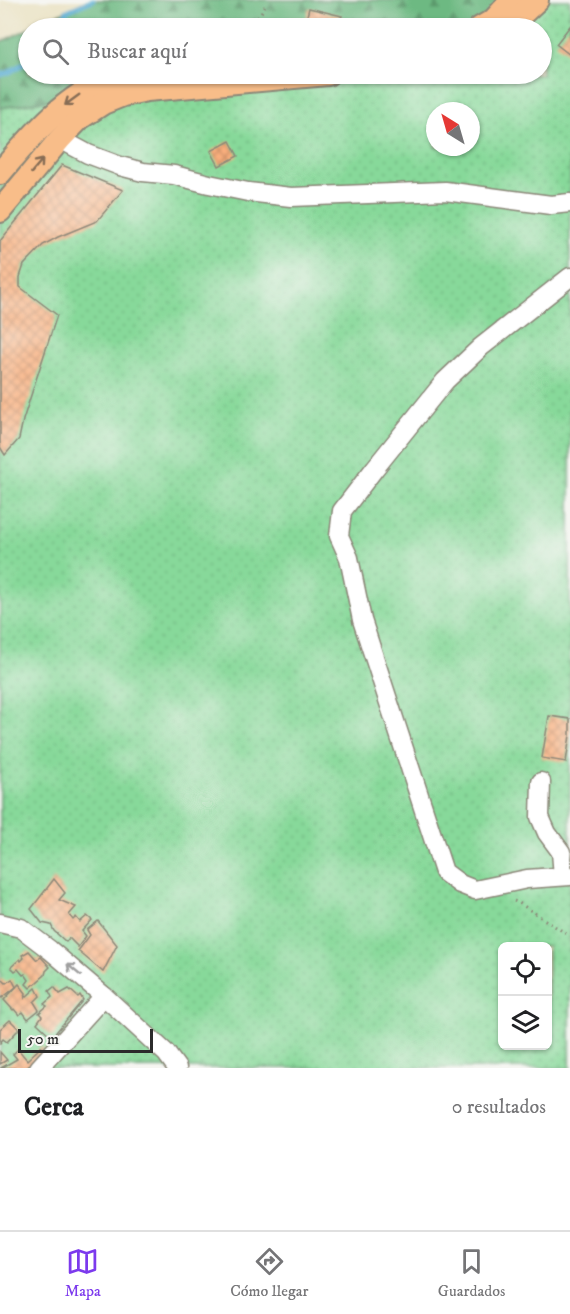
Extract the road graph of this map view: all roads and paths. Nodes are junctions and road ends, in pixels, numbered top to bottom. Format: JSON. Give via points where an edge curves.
{"nodes":[{"id":1,"x":512,"y":0,"type":"edge"},
{"id":2,"x":537,"y":0,"type":"edge"},
{"id":3,"x":266,"y":6,"type":"dead end"},
{"id":4,"x":258,"y":18,"type":"edge"},
{"id":5,"x":496,"y":18,"type":"edge"},
{"id":6,"x":518,"y":18,"type":"edge"},
{"id":7,"x":96,"y":84,"type":"edge"},
{"id":8,"x":215,"y":84,"type":"edge"},
{"id":9,"x":60,"y":139,"type":"junction"},
{"id":10,"x":0,"y":173,"type":"edge"},
{"id":11,"x":570,"y":203,"type":"edge"},
{"id":12,"x":0,"y":211,"type":"edge"},
{"id":13,"x":570,"y":277,"type":"edge"},
{"id":14,"x":541,"y":782,"type":"dead end"},
{"id":15,"x":567,"y":876,"type":"edge"},
{"id":16,"x":508,"y":900,"type":"dead end"},
{"id":17,"x":0,"y":923,"type":"edge"},
{"id":18,"x":570,"y":936,"type":"edge"},
{"id":19,"x":104,"y":996,"type":"junction"},
{"id":20,"x":39,"y":1068,"type":"edge"},
{"id":21,"x":177,"y":1068,"type":"edge"}],
"edges":[{"from":1,"to":5,"type":"main road"},
{"from":2,"to":6,"type":"main road"},
{"from":3,"to":4,"type":"path"},
{"from":7,"to":10,"type":"main road","one_way":true,"via":[[59,109]]},
{"from":8,"to":9,"type":"main road","via":[[123,95],[80,118]]},
{"from":9,"to":11,"type":"street","via":[[120,166],[259,193],[291,197],[445,191],[551,205]]},
{"from":12,"to":9,"type":"main road","one_way":true},
{"from":13,"to":15,"type":"street","via":[[481,347],[445,381],[342,512],[339,536],[349,558],[362,620],[444,872],[475,890],[527,879]]},
{"from":14,"to":15,"type":"street","via":[[540,817],[561,852]]},
{"from":16,"to":18,"type":"path"},
{"from":19,"to":17,"type":"street","one_way":true,"via":[[21,928]]},
{"from":19,"to":20,"type":"street"},
{"from":19,"to":21,"type":"street"}]}
